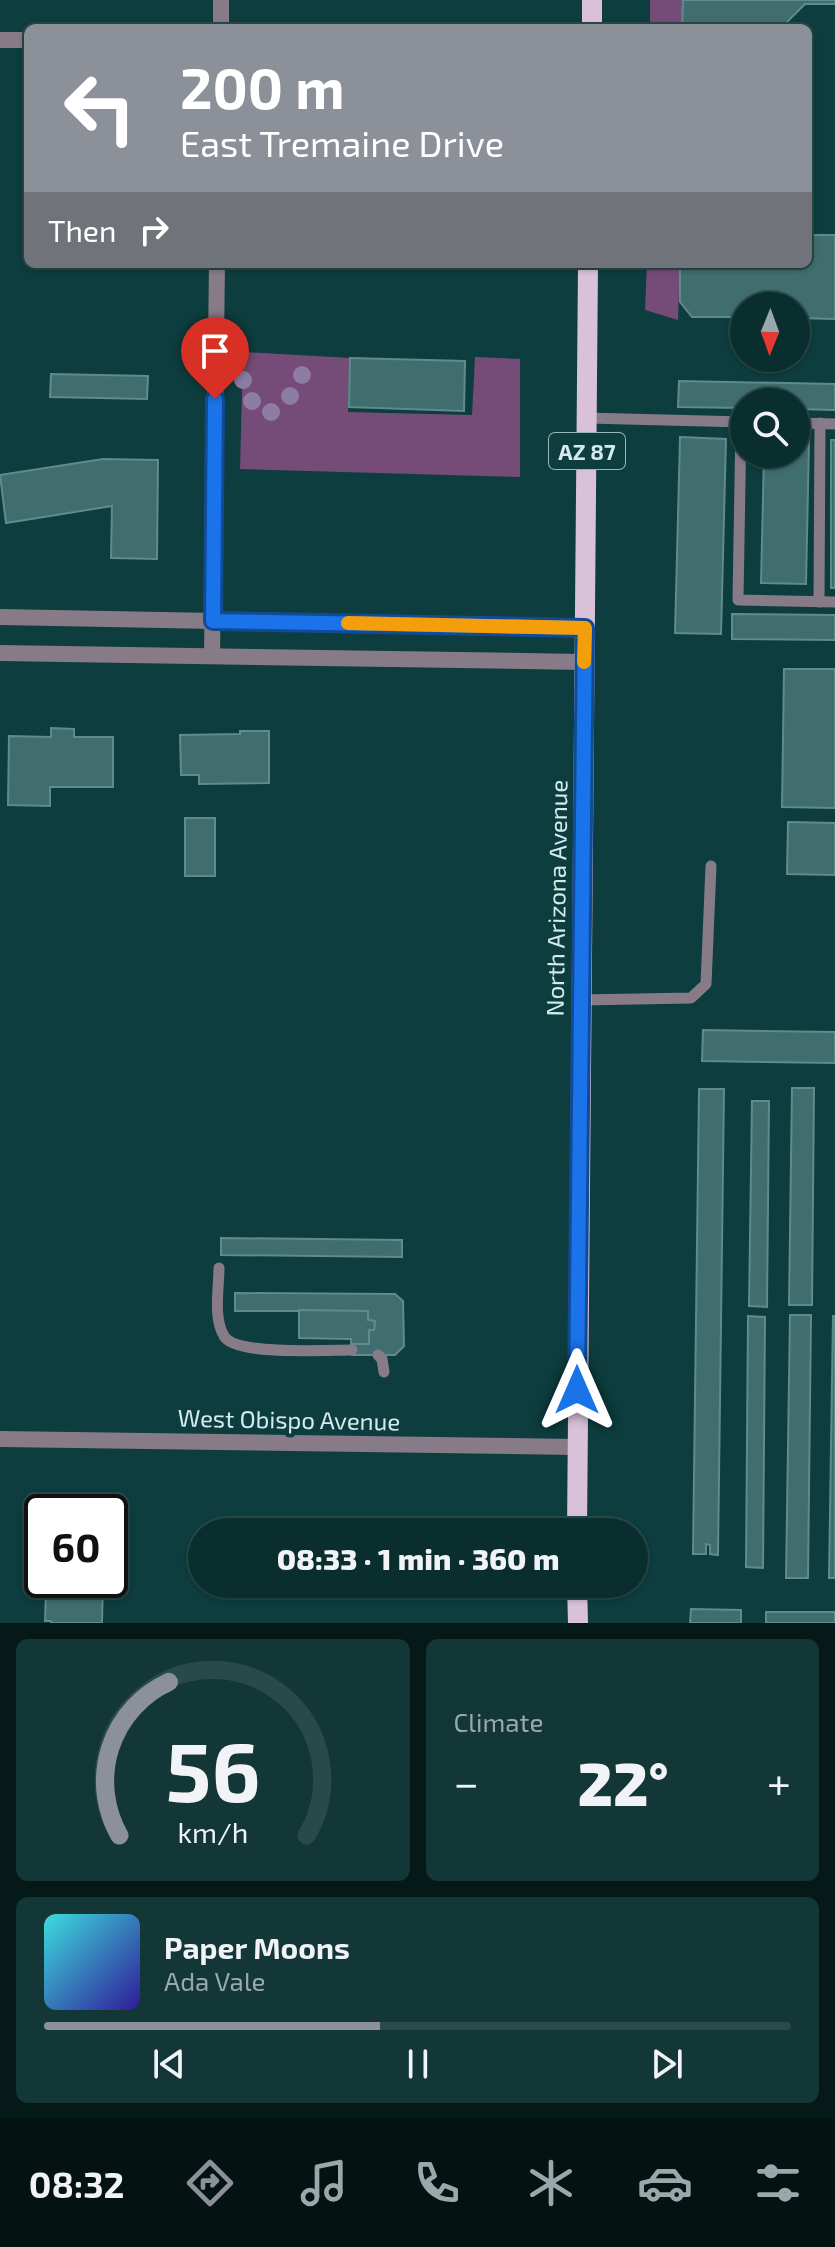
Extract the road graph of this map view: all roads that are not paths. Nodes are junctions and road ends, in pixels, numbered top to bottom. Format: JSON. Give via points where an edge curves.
{"nodes":[{"id":1,"x":221,"y":0,"type":"edge"},
{"id":2,"x":592,"y":0,"type":"edge"},
{"id":3,"x":221,"y":24,"type":"edge"},
{"id":4,"x":592,"y":24,"type":"edge"},
{"id":5,"x":0,"y":40,"type":"edge"},
{"id":6,"x":24,"y":40,"type":"edge"},
{"id":7,"x":217,"y":268,"type":"edge"},
{"id":8,"x":588,"y":268,"type":"edge"},
{"id":9,"x":587,"y":418,"type":"junction"},
{"id":10,"x":730,"y":422,"type":"edge"},
{"id":11,"x":810,"y":423,"type":"edge"},
{"id":12,"x":820,"y":423,"type":"junction"},
{"id":13,"x":835,"y":424,"type":"edge"},
{"id":14,"x":741,"y":468,"type":"edge"},
{"id":15,"x":819,"y":602,"type":"junction"},
{"id":16,"x":835,"y":602,"type":"edge"},
{"id":17,"x":0,"y":617,"type":"edge"},
{"id":18,"x":213,"y":621,"type":"junction"},
{"id":19,"x":585,"y":628,"type":"junction"},
{"id":20,"x":0,"y":653,"type":"edge"},
{"id":21,"x":212,"y":656,"type":"junction"},
{"id":22,"x":584,"y":662,"type":"junction"},
{"id":23,"x":711,"y":866,"type":"dead end"},
{"id":24,"x":581,"y":1000,"type":"junction"},
{"id":25,"x":219,"y":1268,"type":"dead end"},
{"id":26,"x":352,"y":1350,"type":"dead end"},
{"id":27,"x":378,"y":1355,"type":"dead end"},
{"id":28,"x":384,"y":1372,"type":"dead end"},
{"id":29,"x":0,"y":1439,"type":"edge"},
{"id":30,"x":577,"y":1447,"type":"junction"},
{"id":31,"x":577,"y":1518,"type":"edge"},
{"id":32,"x":577,"y":1598,"type":"edge"},
{"id":33,"x":578,"y":1623,"type":"edge"}],
"edges":[{"from":1,"to":3,"type":"street"},
{"from":2,"to":4,"type":"main road"},
{"from":5,"to":6,"type":"street"},
{"from":7,"to":18,"type":"street"},
{"from":8,"to":9,"type":"main road","name":"North Arizona Avenue","number":"AZ 87"},
{"from":9,"to":10,"type":"lane"},
{"from":9,"to":19,"type":"main road","name":"North Arizona Avenue","number":"AZ 87"},
{"from":11,"to":12,"type":"lane"},
{"from":12,"to":13,"type":"lane"},
{"from":12,"to":15,"type":"lane"},
{"from":14,"to":15,"type":"lane","via":[[738,600]]},
{"from":15,"to":16,"type":"lane"},
{"from":17,"to":18,"type":"street"},
{"from":18,"to":19,"type":"street"},
{"from":18,"to":21,"type":"street"},
{"from":19,"to":22,"type":"main road","name":"North Arizona Avenue","number":"AZ 87"},
{"from":20,"to":21,"type":"street"},
{"from":21,"to":22,"type":"street"},
{"from":22,"to":24,"type":"main road","name":"North Arizona Avenue","number":"AZ 87"},
{"from":23,"to":24,"type":"lane","via":[[706,984],[691,998]]},
{"from":24,"to":30,"type":"main road","name":"North Arizona Avenue","number":"AZ 87"},
{"from":25,"to":26,"type":"lane","via":[[219,1317],[230,1344],[247,1349]]},
{"from":27,"to":28,"type":"lane"},
{"from":29,"to":30,"type":"street","name":"West Obispo Avenue"},
{"from":30,"to":31,"type":"main road","name":"North Arizona Avenue","number":"AZ 87"},
{"from":32,"to":33,"type":"main road"}]}
